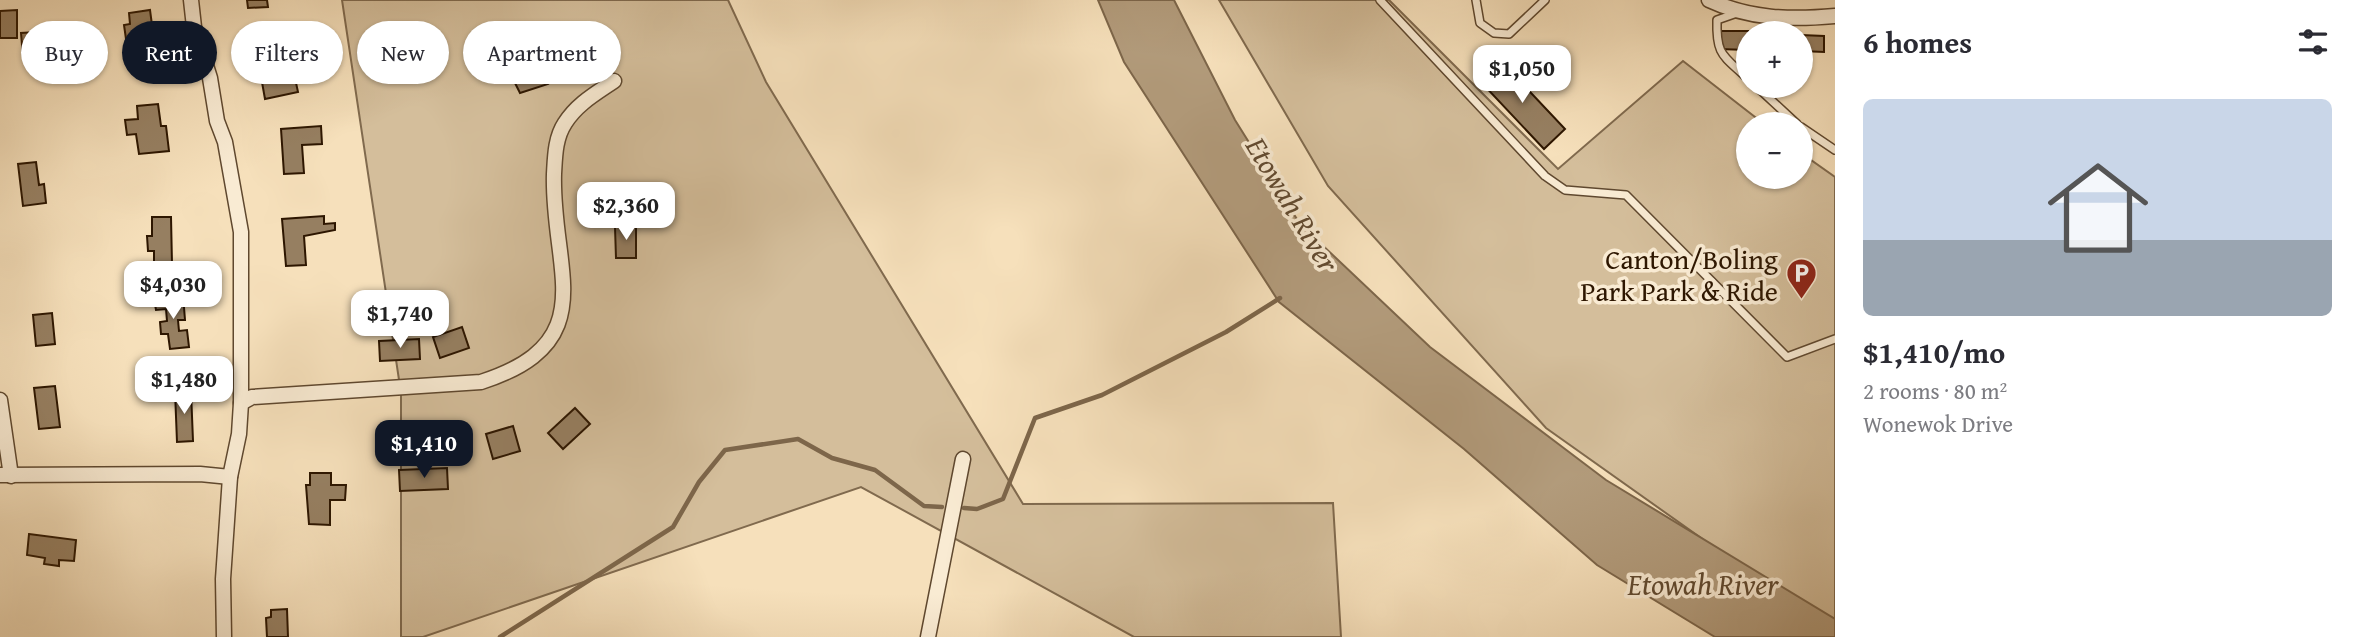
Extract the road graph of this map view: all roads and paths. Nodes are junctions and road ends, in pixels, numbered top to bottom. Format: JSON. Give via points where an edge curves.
{"nodes":[{"id":1,"x":191,"y":0,"type":"edge"},
{"id":2,"x":1380,"y":0,"type":"edge"},
{"id":3,"x":1476,"y":0,"type":"edge"},
{"id":4,"x":1545,"y":0,"type":"edge"},
{"id":5,"x":1709,"y":0,"type":"edge"},
{"id":6,"x":1737,"y":13,"type":"junction"},
{"id":7,"x":1835,"y":16,"type":"edge"},
{"id":8,"x":1736,"y":67,"type":"edge"},
{"id":9,"x":610,"y":84,"type":"edge"},
{"id":10,"x":1769,"y":98,"type":"edge"},
{"id":11,"x":1784,"y":112,"type":"edge"},
{"id":12,"x":1813,"y":135,"type":"edge"},
{"id":13,"x":1835,"y":150,"type":"edge"},
{"id":14,"x":1835,"y":339,"type":"edge"},
{"id":15,"x":0,"y":400,"type":"edge"},
{"id":16,"x":241,"y":403,"type":"junction"},
{"id":17,"x":963,"y":459,"type":"dead end"},
{"id":18,"x":6,"y":475,"type":"edge"},
{"id":19,"x":230,"y":477,"type":"junction"},
{"id":20,"x":224,"y":637,"type":"edge"},
{"id":21,"x":928,"y":637,"type":"edge"}],
"edges":[{"from":1,"to":16,"type":"street","via":[[241,232]]},
{"from":2,"to":14,"type":"lane","via":[[1558,187],[1626,195],[1787,357]]},
{"from":3,"to":4,"type":"lane","via":[[1480,23],[1494,33],[1509,34]]},
{"from":5,"to":6,"type":"street"},
{"from":6,"to":7,"type":"street","via":[[1801,19]]},
{"from":6,"to":8,"type":"lane","via":[[1717,20],[1716,45]]},
{"from":9,"to":16,"type":"street","via":[[578,105],[556,146],[553,209],[565,278],[563,307],[551,340],[536,355],[481,382],[252,397]]},
{"from":10,"to":11,"type":"lane"},
{"from":12,"to":13,"type":"lane"},
{"from":15,"to":18,"type":"street"},
{"from":16,"to":19,"type":"street"},
{"from":17,"to":21,"type":"street"},
{"from":18,"to":19,"type":"street"},
{"from":19,"to":20,"type":"street"}]}
